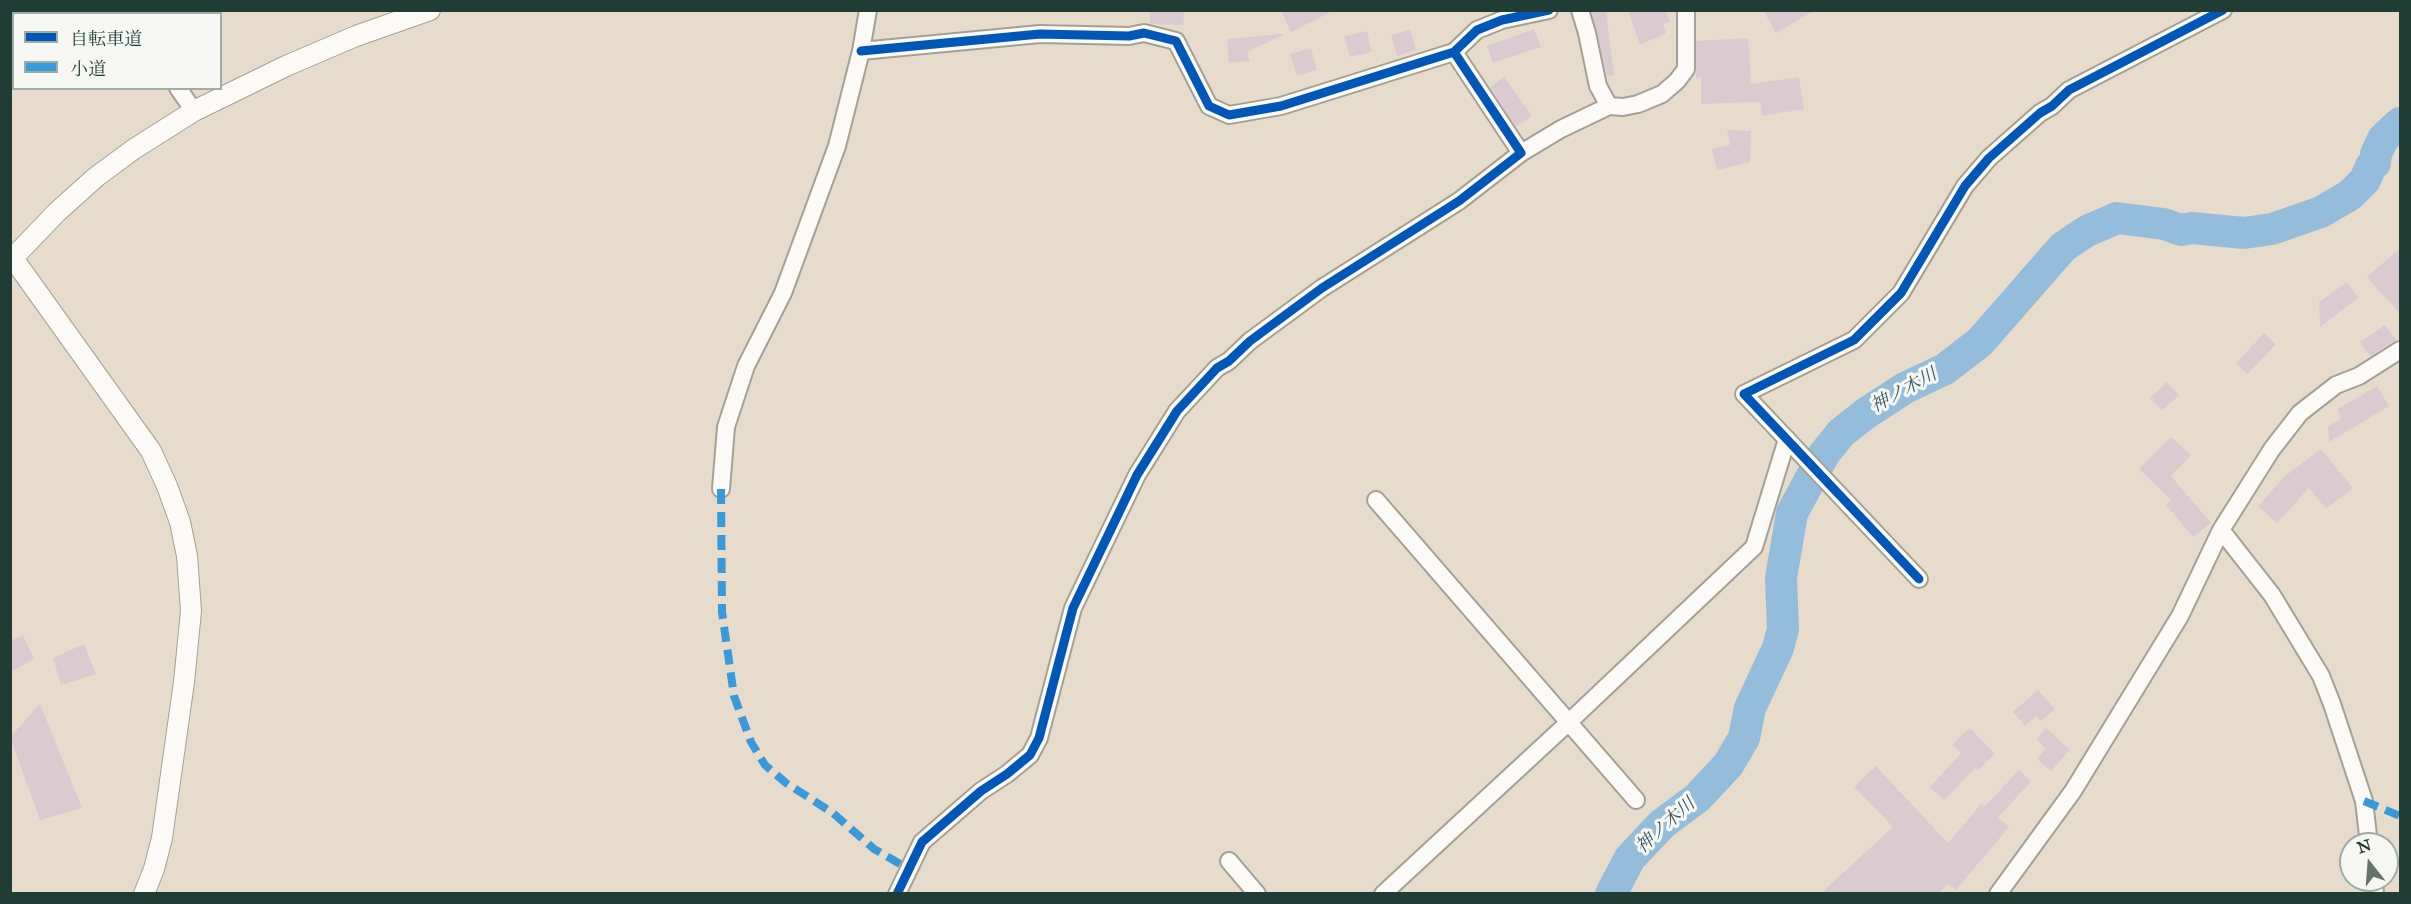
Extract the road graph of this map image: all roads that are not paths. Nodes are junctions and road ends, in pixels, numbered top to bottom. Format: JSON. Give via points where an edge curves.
{"nodes":[{"id":1,"x":430,"y":10,"type":"edge"},
{"id":2,"x":868,"y":10,"type":"edge"},
{"id":3,"x":1550,"y":10,"type":"edge"},
{"id":4,"x":1580,"y":10,"type":"edge"},
{"id":5,"x":1686,"y":10,"type":"edge"},
{"id":6,"x":2223,"y":10,"type":"edge"},
{"id":7,"x":861,"y":51,"type":"junction"},
{"id":8,"x":1454,"y":52,"type":"junction"},
{"id":9,"x":179,"y":90,"type":"edge"},
{"id":10,"x":1609,"y":106,"type":"junction"},
{"id":11,"x":194,"y":111,"type":"junction"},
{"id":12,"x":1521,"y":153,"type":"junction"},
{"id":13,"x":12,"y":257,"type":"edge"},
{"id":14,"x":2400,"y":350,"type":"edge"},
{"id":15,"x":1787,"y":439,"type":"junction"},
{"id":16,"x":721,"y":489,"type":"dead end"},
{"id":17,"x":1376,"y":500,"type":"dead end"},
{"id":18,"x":2221,"y":530,"type":"junction"},
{"id":19,"x":1918,"y":579,"type":"dead end"},
{"id":20,"x":1569,"y":722,"type":"junction"},
{"id":21,"x":1636,"y":800,"type":"dead end"},
{"id":22,"x":2368,"y":832,"type":"edge"},
{"id":23,"x":1229,"y":861,"type":"dead end"},
{"id":24,"x":144,"y":894,"type":"edge"},
{"id":25,"x":897,"y":894,"type":"edge"},
{"id":26,"x":1257,"y":894,"type":"edge"},
{"id":27,"x":1383,"y":894,"type":"edge"},
{"id":28,"x":1998,"y":894,"type":"edge"}],
"edges":[{"from":1,"to":11,"type":"street","via":[[306,57]]},
{"from":2,"to":7,"type":"street"},
{"from":3,"to":8,"type":"street","via":[[1502,20],[1477,30]]},
{"from":4,"to":10,"type":"street","via":[[1598,86]]},
{"from":5,"to":10,"type":"street","via":[[1686,69],[1677,81],[1662,94],[1638,104]]},
{"from":6,"to":15,"type":"street","via":[[2069,90],[2040,113],[1989,158],[1965,186],[1902,293],[1854,340],[1744,394]]},
{"from":7,"to":8,"type":"street","via":[[1040,34],[1144,33],[1176,41],[1209,106],[1229,115],[1281,106]]},
{"from":7,"to":16,"type":"street","via":[[837,146],[783,293],[746,366],[726,427]]},
{"from":8,"to":12,"type":"street"},
{"from":9,"to":11,"type":"street"},
{"from":10,"to":12,"type":"street"},
{"from":11,"to":13,"type":"street","via":[[96,177]]},
{"from":12,"to":25,"type":"street","via":[[1459,201],[1322,288],[1250,341],[1217,368],[1177,411],[1137,475],[1073,608],[1039,738],[1030,755],[981,790],[922,842]]},
{"from":13,"to":24,"type":"street","via":[[151,451],[180,522],[191,611],[162,838]]},
{"from":14,"to":18,"type":"street","via":[[2359,376],[2336,385],[2300,413],[2272,449]]},
{"from":15,"to":19,"type":"street"},
{"from":15,"to":20,"type":"street","via":[[1754,547]]},
{"from":17,"to":20,"type":"street"},
{"from":18,"to":22,"type":"street","via":[[2272,595],[2320,676],[2364,801]]},
{"from":18,"to":28,"type":"street","via":[[2180,616],[2073,791]]},
{"from":20,"to":21,"type":"street"},
{"from":20,"to":27,"type":"street"},
{"from":23,"to":26,"type":"street"}]}
